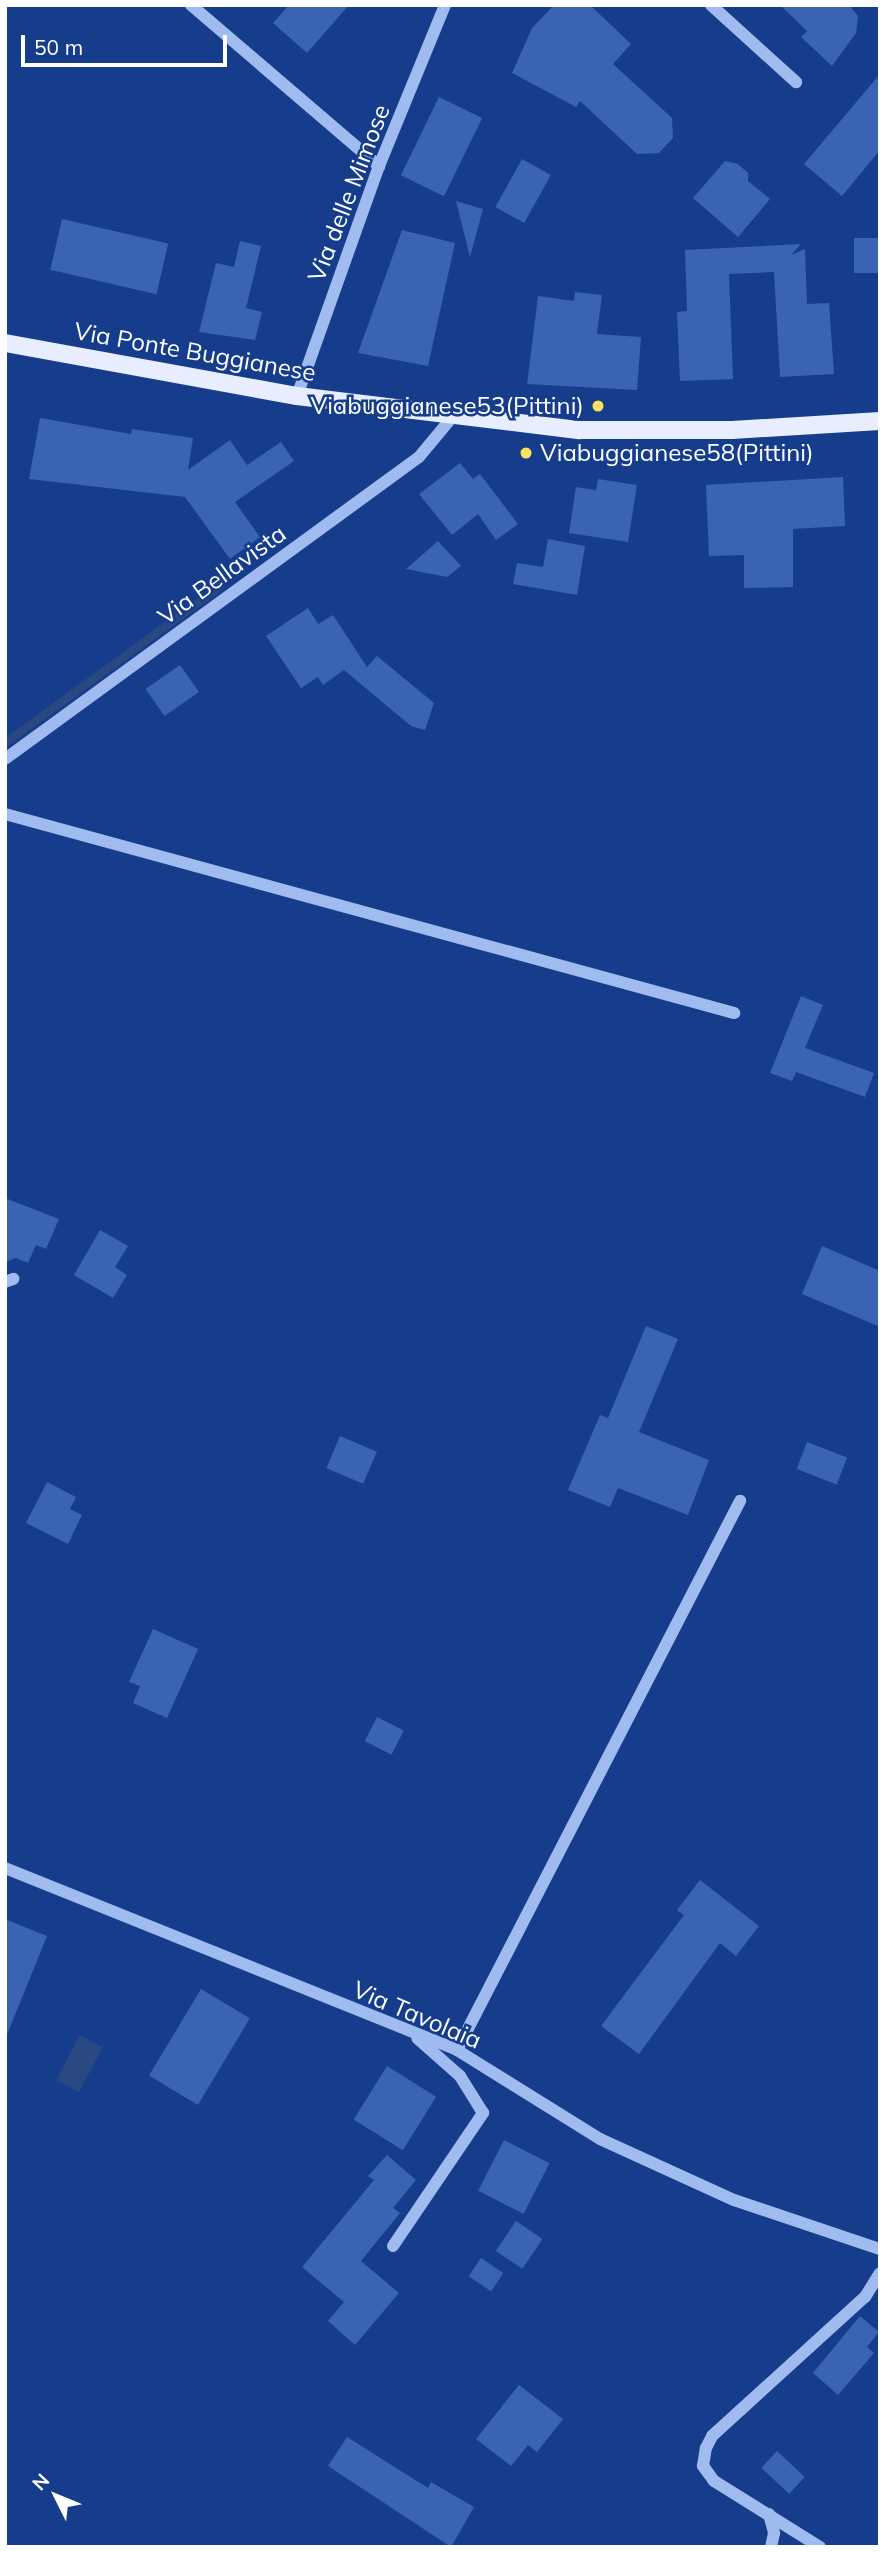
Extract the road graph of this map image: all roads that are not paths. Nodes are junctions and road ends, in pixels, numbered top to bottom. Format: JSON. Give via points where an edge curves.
{"nodes":[{"id":1,"x":191,"y":5,"type":"edge"},
{"id":2,"x":445,"y":5,"type":"edge"},
{"id":3,"x":711,"y":5,"type":"edge"},
{"id":4,"x":796,"y":82,"type":"dead end"},
{"id":5,"x":379,"y":166,"type":"junction"},
{"id":6,"x":5,"y":343,"type":"edge"},
{"id":7,"x":297,"y":396,"type":"junction"},
{"id":8,"x":454,"y":415,"type":"junction"},
{"id":9,"x":880,"y":421,"type":"edge"},
{"id":10,"x":5,"y":759,"type":"edge"},
{"id":11,"x":5,"y":814,"type":"edge"},
{"id":12,"x":734,"y":1013,"type":"dead end"},
{"id":13,"x":740,"y":1501,"type":"dead end"},
{"id":14,"x":5,"y":1868,"type":"edge"},
{"id":15,"x":411,"y":2032,"type":"junction"},
{"id":16,"x":457,"y":2050,"type":"junction"},
{"id":17,"x":393,"y":2246,"type":"dead end"},
{"id":18,"x":880,"y":2249,"type":"edge"},
{"id":19,"x":880,"y":2273,"type":"edge"},
{"id":20,"x":769,"y":2514,"type":"junction"},
{"id":21,"x":771,"y":2547,"type":"edge"},
{"id":22,"x":820,"y":2547,"type":"edge"}],
"edges":[{"from":1,"to":5,"type":"street"},
{"from":2,"to":5,"type":"street","name":"Via delle Mimose"},
{"from":3,"to":4,"type":"street"},
{"from":5,"to":7,"type":"street","name":"Via delle Mimose"},
{"from":6,"to":7,"type":"main road","name":"Via Ponte Buggianese"},
{"from":7,"to":8,"type":"main road","name":"Via Ponte Buggianese"},
{"from":8,"to":9,"type":"main road","name":"Via Ponte Buggianese","via":[[580,430],[732,430]]},
{"from":8,"to":10,"type":"street","name":"Via Bellavista","via":[[419,457]]},
{"from":11,"to":12,"type":"street"},
{"from":13,"to":16,"type":"street"},
{"from":14,"to":15,"type":"street","name":"Via Tavolaia"},
{"from":15,"to":16,"type":"street","name":"Via Tavolaia"},
{"from":15,"to":17,"type":"street","via":[[460,2076],[483,2113]]},
{"from":16,"to":18,"type":"street","name":"Via Tavolaia","via":[[600,2139],[733,2200]]},
{"from":19,"to":20,"type":"street","via":[[865,2297],[712,2436],[706,2448],[703,2466],[714,2481]]},
{"from":20,"to":21,"type":"street","via":[[775,2533]]},
{"from":20,"to":22,"type":"street"}]}
